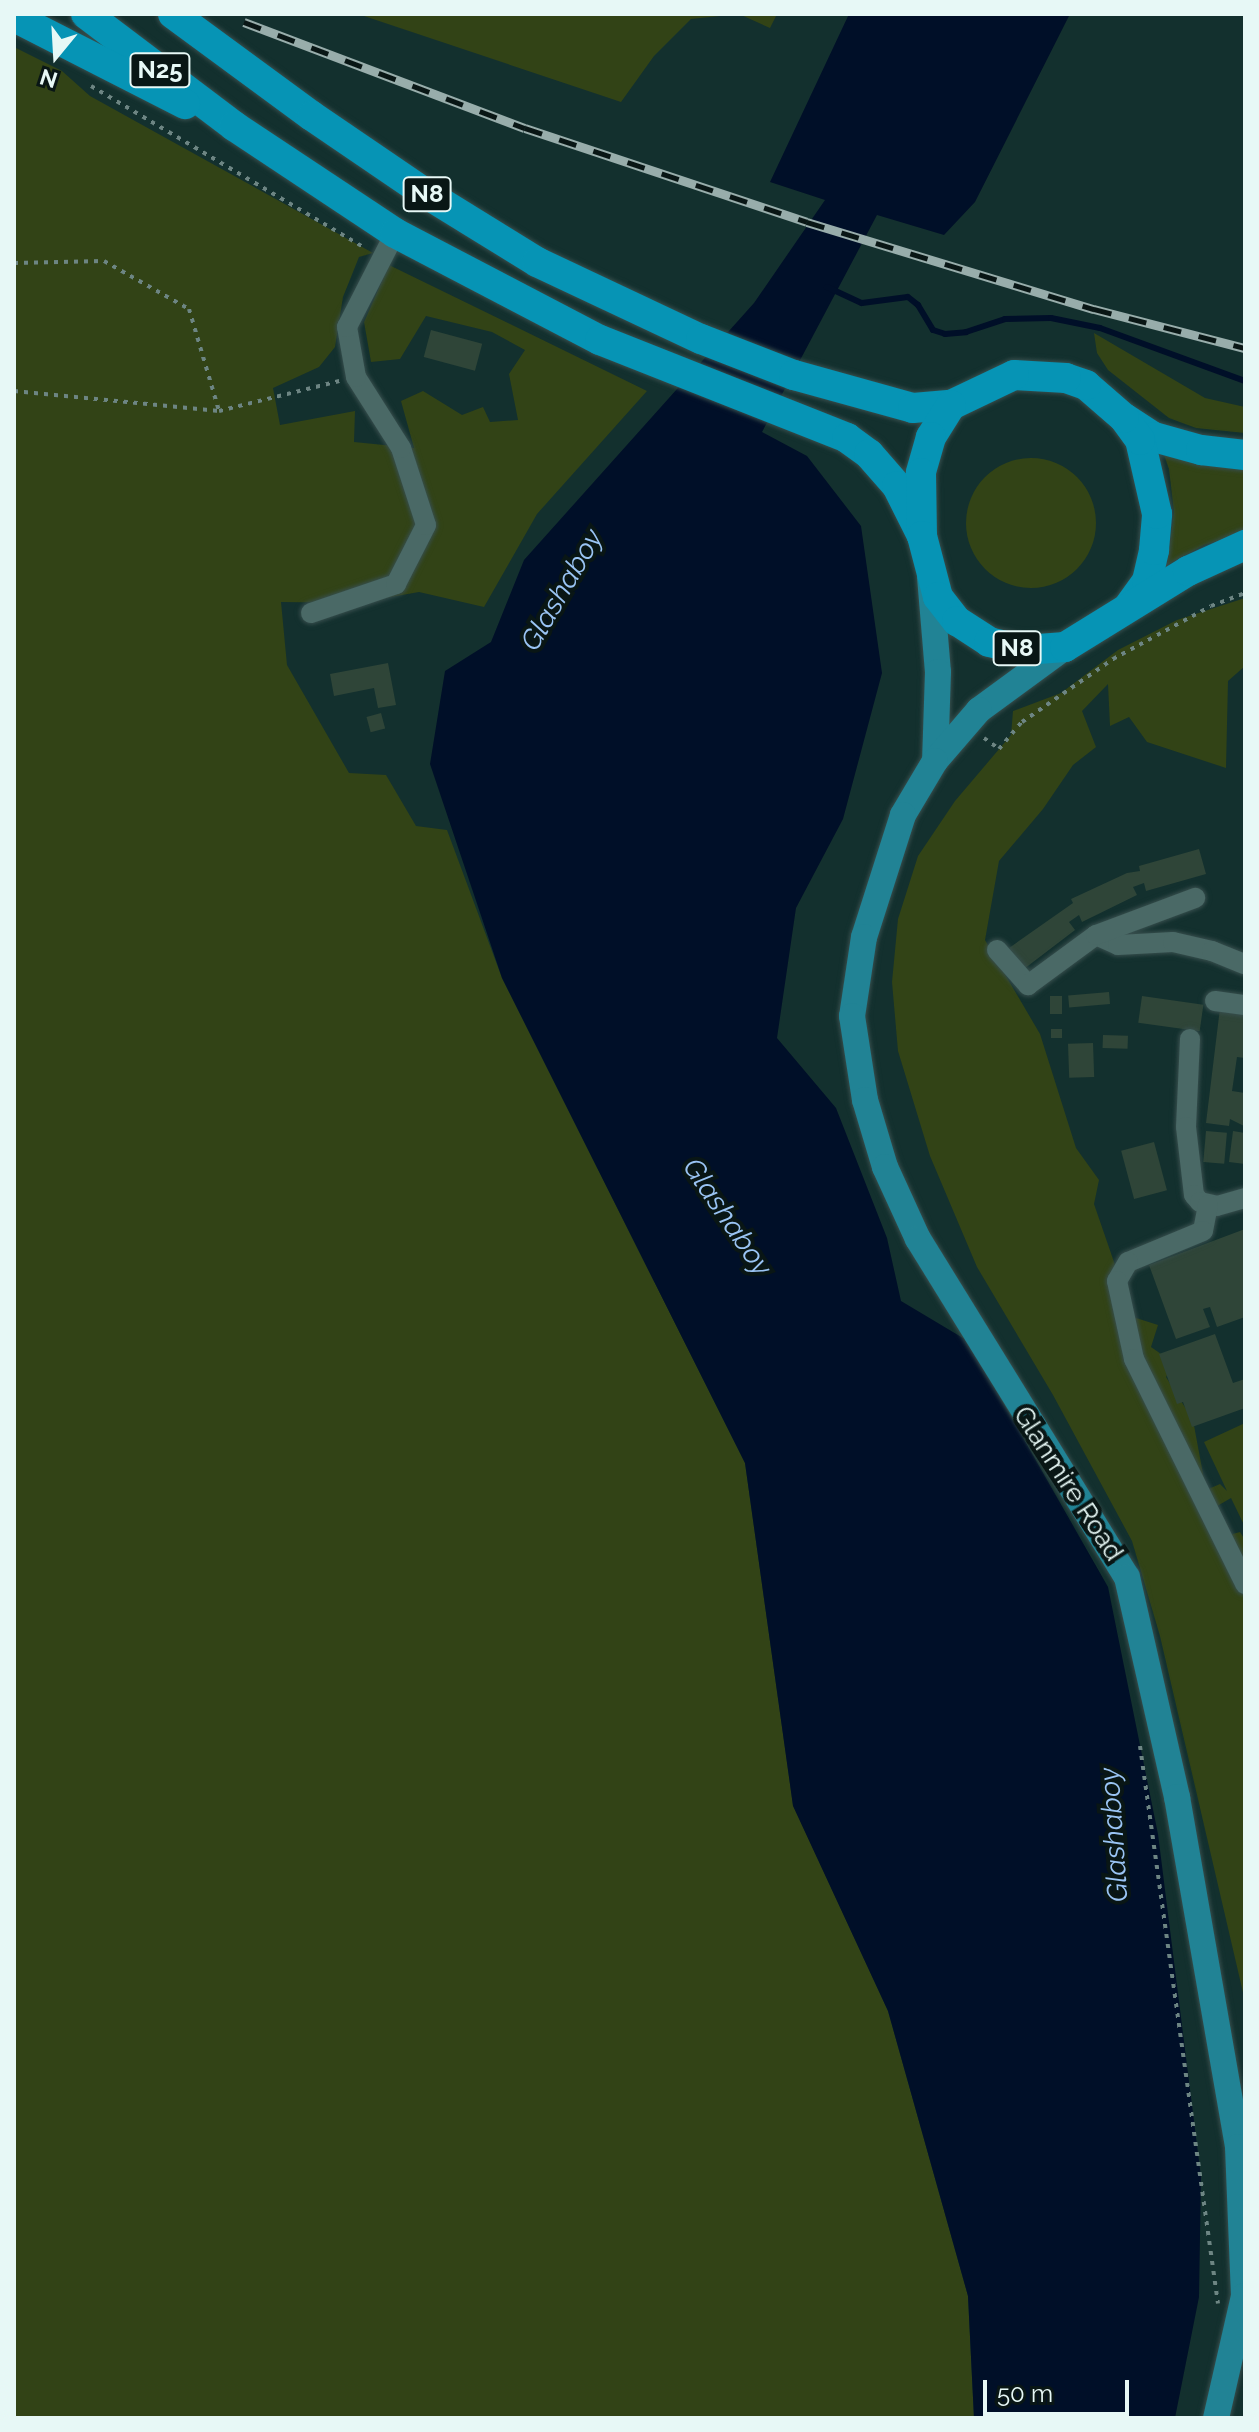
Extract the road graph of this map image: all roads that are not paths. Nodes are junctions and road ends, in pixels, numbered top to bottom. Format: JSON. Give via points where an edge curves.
{"nodes":[{"id":1,"x":86,"y":14,"type":"edge"},
{"id":2,"x":173,"y":14,"type":"edge"},
{"id":3,"x":14,"y":17,"type":"edge"},
{"id":4,"x":234,"y":126,"type":"junction"},
{"id":5,"x":395,"y":233,"type":"junction"},
{"id":6,"x":951,"y":405,"type":"junction"},
{"id":7,"x":1124,"y":418,"type":"junction"},
{"id":8,"x":1245,"y":455,"type":"edge"},
{"id":9,"x":922,"y":536,"type":"junction"},
{"id":10,"x":1245,"y":545,"type":"edge"},
{"id":11,"x":930,"y":573,"type":"junction"},
{"id":12,"x":1129,"y":606,"type":"junction"},
{"id":13,"x":311,"y":613,"type":"dead end"},
{"id":14,"x":1065,"y":647,"type":"junction"},
{"id":15,"x":935,"y":761,"type":"junction"},
{"id":16,"x":1195,"y":898,"type":"dead end"},
{"id":17,"x":1096,"y":935,"type":"junction"},
{"id":18,"x":997,"y":950,"type":"dead end"},
{"id":19,"x":1245,"y":964,"type":"edge"},
{"id":20,"x":1215,"y":1001,"type":"dead end"},
{"id":21,"x":1245,"y":1005,"type":"edge"},
{"id":22,"x":1190,"y":1039,"type":"dead end"},
{"id":23,"x":1245,"y":1198,"type":"edge"},
{"id":24,"x":1208,"y":1205,"type":"junction"},
{"id":25,"x":1245,"y":1584,"type":"edge"},
{"id":26,"x":1216,"y":2418,"type":"edge"}],
"edges":[{"from":1,"to":4,"type":"highway","number":"N25"},
{"from":2,"to":6,"type":"highway","number":"N8","via":[[325,125],[524,254],[701,339],[794,375],[905,406]]},
{"from":3,"to":4,"type":"highway"},
{"from":4,"to":5,"type":"highway","number":"N8"},
{"from":5,"to":9,"type":"highway","number":"N8","via":[[531,306],[671,370],[831,429],[858,445],[897,486]]},
{"from":5,"to":13,"type":"lane","via":[[347,327],[356,377],[401,448],[426,525],[396,584]]},
{"from":6,"to":7,"type":"highway","number":"N8","via":[[1014,375],[1066,378],[1086,385]]},
{"from":6,"to":9,"type":"highway","number":"N8","via":[[931,437],[921,473]]},
{"from":7,"to":8,"type":"highway","number":"N8","via":[[1154,437]]},
{"from":7,"to":12,"type":"highway","number":"N8","via":[[1140,440],[1157,514],[1147,581]]},
{"from":9,"to":11,"type":"highway","number":"N8"},
{"from":10,"to":12,"type":"highway","number":"N8"},
{"from":11,"to":14,"type":"highway","number":"N8","via":[[938,597],[957,621],[989,642],[1025,650]]},
{"from":11,"to":15,"type":"main road","via":[[938,672]]},
{"from":12,"to":14,"type":"highway","number":"N8"},
{"from":14,"to":15,"type":"main road","name":"Glanmire Road","via":[[994,696]]},
{"from":15,"to":26,"type":"main road","name":"Glanmire Road","via":[[903,815],[864,937],[852,1016],[865,1100],[885,1167],[918,1239],[1127,1577],[1177,1797],[1238,2147],[1244,2296]]},
{"from":16,"to":17,"type":"lane"},
{"from":17,"to":18,"type":"lane","via":[[1028,985]]},
{"from":17,"to":19,"type":"lane","via":[[1118,945],[1173,942]]},
{"from":20,"to":21,"type":"lane"},
{"from":22,"to":24,"type":"lane","via":[[1186,1127],[1194,1195]]},
{"from":23,"to":24,"type":"lane"},
{"from":24,"to":25,"type":"lane","via":[[1203,1231],[1128,1262],[1117,1281],[1134,1359]]}]}
